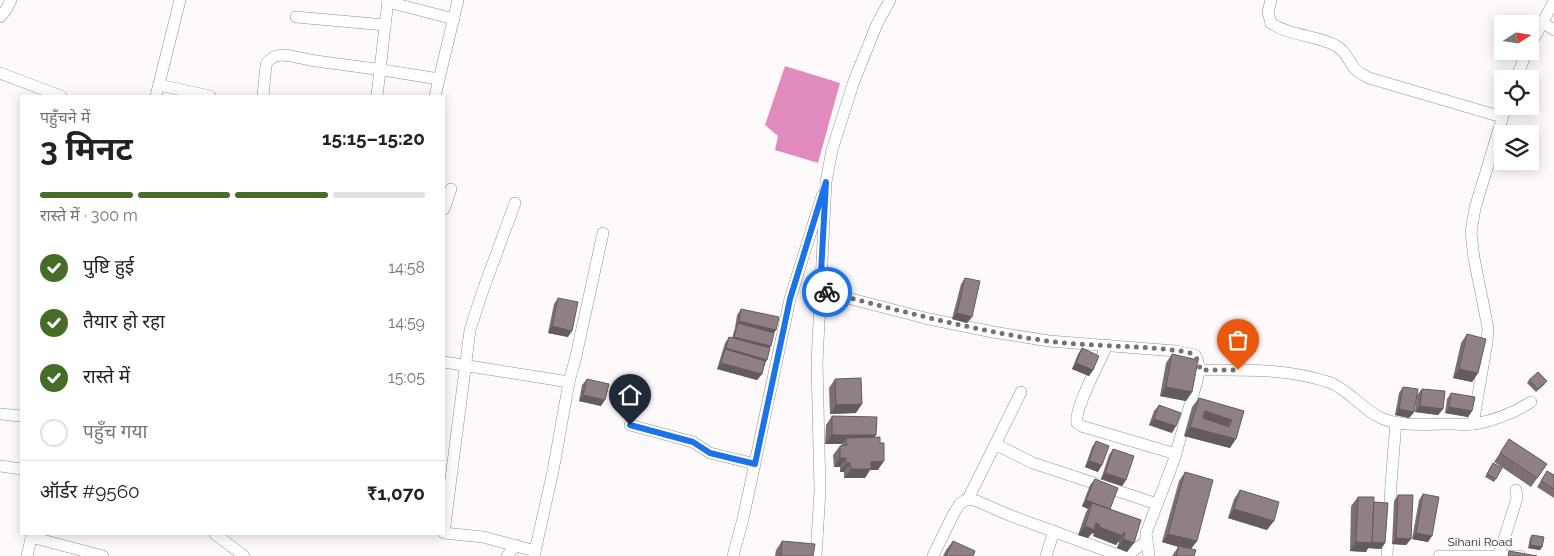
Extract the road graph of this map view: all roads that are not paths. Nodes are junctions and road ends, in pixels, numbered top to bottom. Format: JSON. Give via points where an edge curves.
{"nodes":[{"id":1,"x":11,"y":0,"type":"edge"},
{"id":2,"x":180,"y":0,"type":"edge"},
{"id":3,"x":458,"y":0,"type":"edge"},
{"id":4,"x":890,"y":0,"type":"edge"},
{"id":5,"x":1271,"y":0,"type":"edge"},
{"id":6,"x":388,"y":1,"type":"edge"},
{"id":7,"x":1554,"y":1,"type":"edge"},
{"id":8,"x":0,"y":17,"type":"edge"},
{"id":9,"x":296,"y":18,"type":"dead end"},
{"id":10,"x":454,"y":19,"type":"junction"},
{"id":11,"x":1542,"y":22,"type":"junction"},
{"id":12,"x":385,"y":25,"type":"junction"},
{"id":13,"x":1539,"y":28,"type":"edge"},
{"id":14,"x":1554,"y":30,"type":"edge"},
{"id":15,"x":380,"y":68,"type":"junction"},
{"id":16,"x":0,"y":73,"type":"edge"},
{"id":17,"x":439,"y":79,"type":"junction"},
{"id":18,"x":157,"y":91,"type":"edge"},
{"id":19,"x":58,"y":95,"type":"edge"},
{"id":20,"x":199,"y":95,"type":"edge"},
{"id":21,"x":263,"y":95,"type":"edge"},
{"id":22,"x":377,"y":95,"type":"edge"},
{"id":23,"x":435,"y":95,"type":"edge"},
{"id":24,"x":1494,"y":109,"type":"edge"},
{"id":25,"x":1503,"y":115,"type":"edge"},
{"id":26,"x":826,"y":182,"type":"junction"},
{"id":27,"x":451,"y":189,"type":"dead end"},
{"id":28,"x":515,"y":203,"type":"dead end"},
{"id":29,"x":445,"y":206,"type":"edge"},
{"id":30,"x":603,"y":233,"type":"dead end"},
{"id":31,"x":820,"y":291,"type":"junction"},
{"id":32,"x":1107,"y":345,"type":"junction"},
{"id":33,"x":445,"y":362,"type":"edge"},
{"id":34,"x":465,"y":365,"type":"junction"},
{"id":35,"x":1200,"y":370,"type":"junction"},
{"id":36,"x":569,"y":382,"type":"junction"},
{"id":37,"x":1021,"y":392,"type":"dead end"},
{"id":38,"x":1531,"y":402,"type":"dead end"},
{"id":39,"x":0,"y":414,"type":"edge"},
{"id":40,"x":20,"y":416,"type":"edge"},
{"id":41,"x":1396,"y":422,"type":"junction"},
{"id":42,"x":1473,"y":424,"type":"junction"},
{"id":43,"x":630,"y":425,"type":"dead end"},
{"id":44,"x":995,"y":444,"type":"junction"},
{"id":45,"x":1176,"y":454,"type":"junction"},
{"id":46,"x":755,"y":464,"type":"junction"},
{"id":47,"x":0,"y":466,"type":"edge"},
{"id":48,"x":20,"y":469,"type":"edge"},
{"id":49,"x":1516,"y":490,"type":"dead end"},
{"id":50,"x":968,"y":499,"type":"junction"},
{"id":51,"x":1157,"y":504,"type":"junction"},
{"id":52,"x":445,"y":525,"type":"edge"},
{"id":53,"x":1054,"y":531,"type":"junction"},
{"id":54,"x":445,"y":533,"type":"edge"},
{"id":55,"x":31,"y":535,"type":"edge"},
{"id":56,"x":216,"y":535,"type":"edge"},
{"id":57,"x":1146,"y":541,"type":"junction"},
{"id":58,"x":516,"y":545,"type":"junction"},
{"id":59,"x":534,"y":553,"type":"edge"},
{"id":60,"x":27,"y":556,"type":"edge"},
{"id":61,"x":103,"y":556,"type":"edge"},
{"id":62,"x":244,"y":556,"type":"edge"},
{"id":63,"x":507,"y":556,"type":"edge"},
{"id":64,"x":733,"y":556,"type":"edge"},
{"id":65,"x":816,"y":556,"type":"edge"},
{"id":66,"x":933,"y":556,"type":"edge"},
{"id":67,"x":1046,"y":556,"type":"edge"},
{"id":68,"x":1149,"y":556,"type":"edge"},
{"id":69,"x":1387,"y":556,"type":"edge"},
{"id":70,"x":1439,"y":556,"type":"edge"},
{"id":71,"x":1499,"y":556,"type":"edge"},
{"id":72,"x":1520,"y":556,"type":"edge"}],
"edges":[{"from":1,"to":8,"type":"street"},
{"from":2,"to":18,"type":"street"},
{"from":3,"to":10,"type":"street"},
{"from":4,"to":26,"type":"street","via":[[854,81],[832,150]]},
{"from":5,"to":24,"type":"street","via":[[1268,12],[1271,23],[1333,44],[1342,50],[1360,74]]},
{"from":6,"to":10,"type":"street"},
{"from":6,"to":12,"type":"street"},
{"from":7,"to":11,"type":"street"},
{"from":9,"to":12,"type":"street"},
{"from":10,"to":17,"type":"street"},
{"from":11,"to":13,"type":"street"},
{"from":11,"to":14,"type":"street"},
{"from":12,"to":15,"type":"street"},
{"from":15,"to":17,"type":"street"},
{"from":15,"to":21,"type":"street","via":[[282,55],[273,57],[266,65]]},
{"from":15,"to":22,"type":"street"},
{"from":16,"to":19,"type":"street"},
{"from":17,"to":23,"type":"street"},
{"from":18,"to":20,"type":"street"},
{"from":25,"to":42,"type":"street","via":[[1475,208],[1472,232],[1488,328]]},
{"from":26,"to":31,"type":"street"},
{"from":26,"to":46,"type":"street","via":[[790,299]]},
{"from":27,"to":29,"type":"street"},
{"from":28,"to":34,"type":"street","via":[[473,318]]},
{"from":30,"to":36,"type":"street"},
{"from":31,"to":32,"type":"street","via":[[993,332],[1049,341]]},
{"from":31,"to":65,"type":"street","via":[[817,362],[820,492]]},
{"from":32,"to":35,"type":"street","via":[[1188,352],[1195,355]]},
{"from":32,"to":45,"type":"street","via":[[1079,407],[1077,423]]},
{"from":33,"to":34,"type":"street"},
{"from":34,"to":36,"type":"street"},
{"from":34,"to":52,"type":"street"},
{"from":35,"to":41,"type":"street","via":[[1276,371],[1316,379],[1342,389],[1378,417]]},
{"from":35,"to":45,"type":"street"},
{"from":36,"to":59,"type":"street"},
{"from":37,"to":44,"type":"street"},
{"from":38,"to":42,"type":"street","via":[[1516,411]]},
{"from":39,"to":40,"type":"street"},
{"from":41,"to":42,"type":"street"},
{"from":41,"to":69,"type":"street"},
{"from":43,"to":46,"type":"street","via":[[693,442],[710,453]]},
{"from":44,"to":50,"type":"street"},
{"from":44,"to":51,"type":"street","via":[[1034,463]]},
{"from":45,"to":51,"type":"street"},
{"from":46,"to":64,"type":"street"},
{"from":47,"to":48,"type":"street"},
{"from":49,"to":71,"type":"street","via":[[1517,498]]},
{"from":50,"to":53,"type":"street"},
{"from":50,"to":66,"type":"street","via":[[959,505]]},
{"from":51,"to":57,"type":"street"},
{"from":53,"to":57,"type":"street","via":[[1118,555],[1130,553]]},
{"from":53,"to":67,"type":"street"},
{"from":54,"to":58,"type":"street"},
{"from":55,"to":60,"type":"street"},
{"from":55,"to":61,"type":"street"},
{"from":56,"to":62,"type":"street"},
{"from":57,"to":68,"type":"street"},
{"from":58,"to":59,"type":"street"},
{"from":58,"to":63,"type":"street"},
{"from":70,"to":71,"type":"street","name":"Sihani Road"},
{"from":71,"to":72,"type":"street","name":"Sihani Road"}]}
